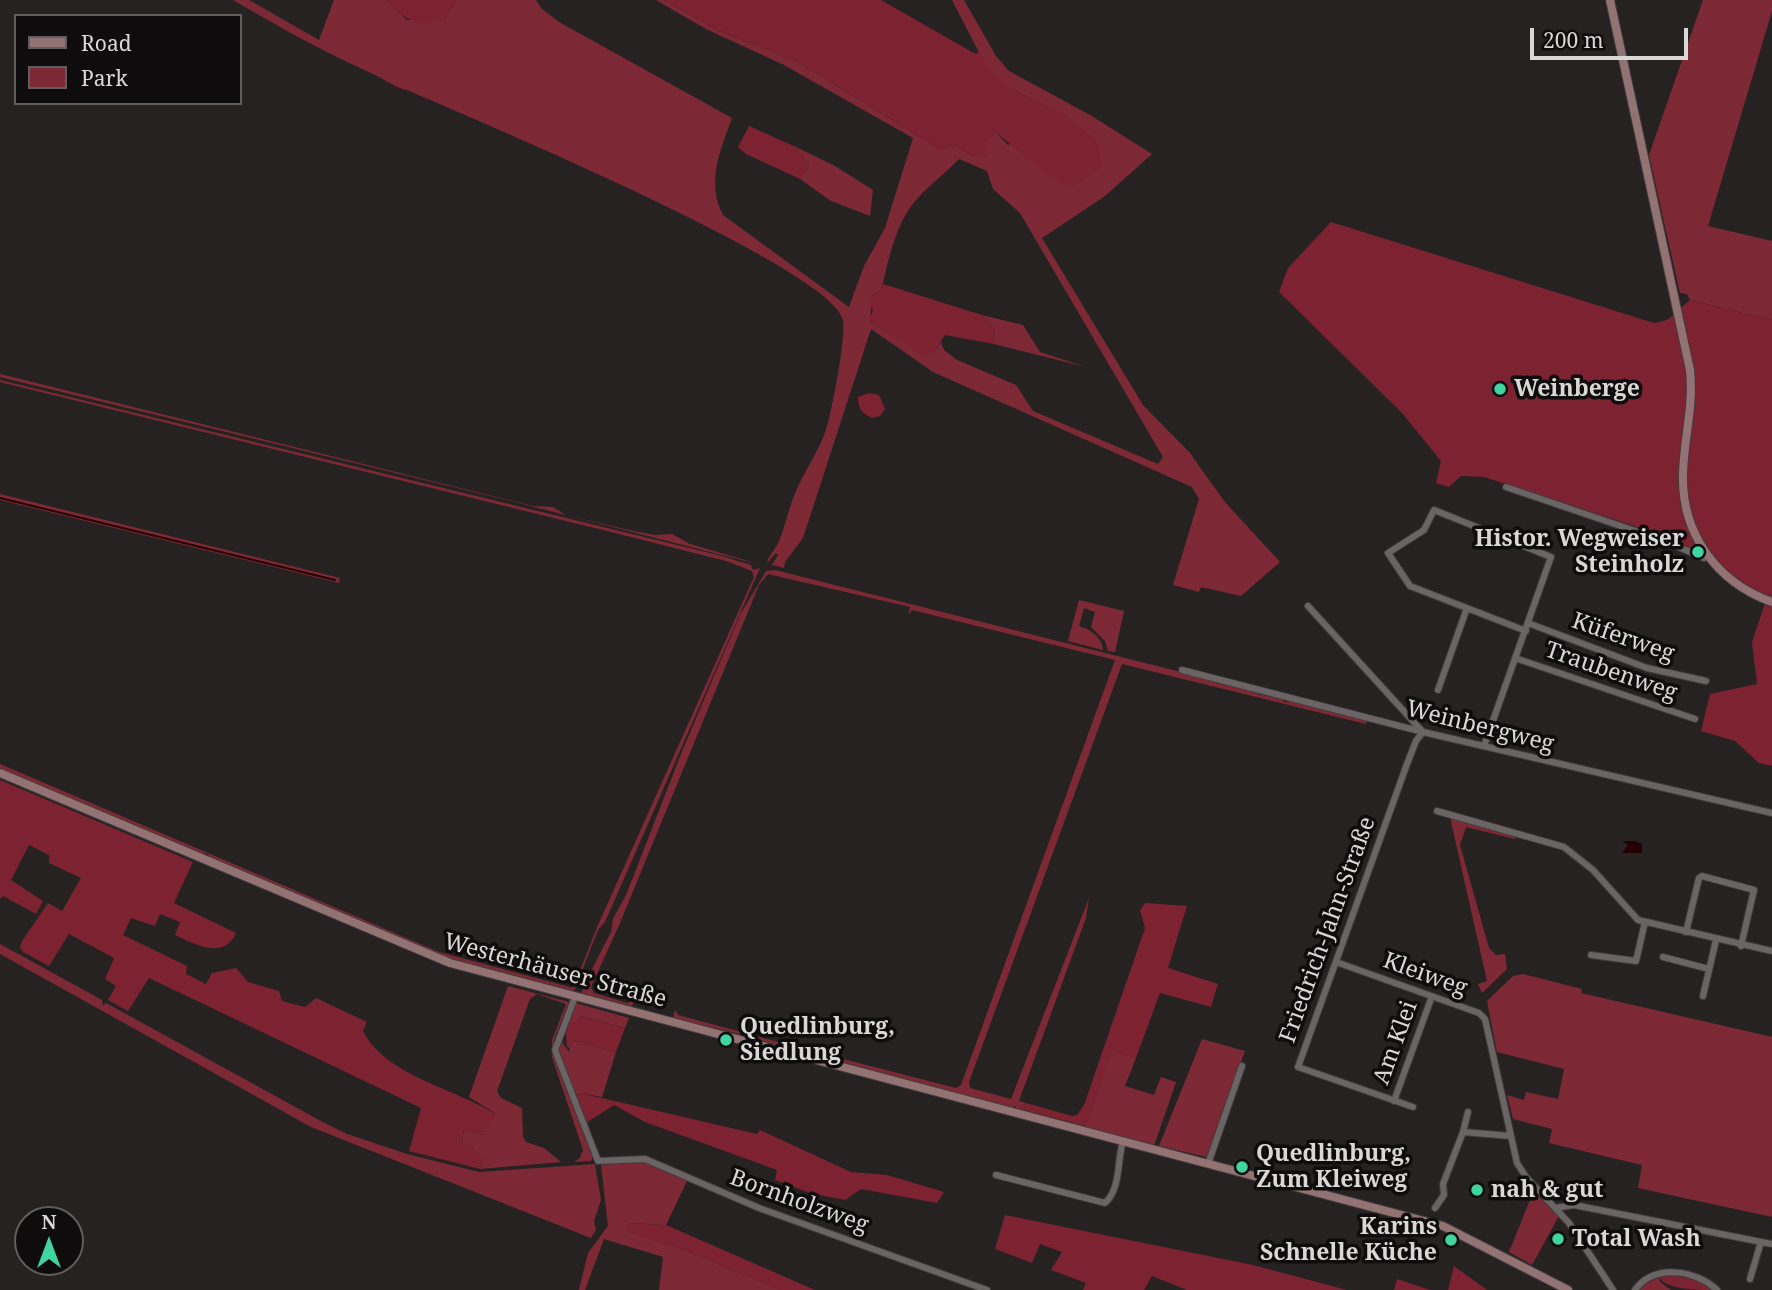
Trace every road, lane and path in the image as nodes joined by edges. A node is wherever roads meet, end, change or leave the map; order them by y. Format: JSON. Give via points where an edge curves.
{"nodes":[{"id":1,"x":1610,"y":0,"type":"edge"},
{"id":2,"x":1506,"y":487,"type":"dead end"},
{"id":3,"x":1703,"y":553,"type":"junction"},
{"id":4,"x":1772,"y":602,"type":"edge"},
{"id":5,"x":1308,"y":606,"type":"dead end"},
{"id":6,"x":1467,"y":608,"type":"junction"},
{"id":7,"x":1527,"y":627,"type":"junction"},
{"id":8,"x":1515,"y":658,"type":"junction"},
{"id":9,"x":1182,"y":670,"type":"dead end"},
{"id":10,"x":1706,"y":681,"type":"dead end"},
{"id":11,"x":1438,"y":690,"type":"dead end"},
{"id":12,"x":1695,"y":719,"type":"dead end"},
{"id":13,"x":1423,"y":732,"type":"junction"},
{"id":14,"x":1484,"y":746,"type":"junction"},
{"id":15,"x":0,"y":773,"type":"edge"},
{"id":16,"x":1437,"y":810,"type":"dead end"},
{"id":17,"x":1772,"y":813,"type":"edge"},
{"id":18,"x":1645,"y":922,"type":"junction"},
{"id":19,"x":1686,"y":932,"type":"junction"},
{"id":20,"x":1717,"y":940,"type":"junction"},
{"id":21,"x":1741,"y":946,"type":"junction"},
{"id":22,"x":1772,"y":951,"type":"edge"},
{"id":23,"x":1591,"y":955,"type":"dead end"},
{"id":24,"x":1663,"y":957,"type":"dead end"},
{"id":25,"x":1336,"y":962,"type":"junction"},
{"id":26,"x":1709,"y":969,"type":"junction"},
{"id":27,"x":1432,"y":996,"type":"junction"},
{"id":28,"x":1703,"y":996,"type":"dead end"},
{"id":29,"x":575,"y":997,"type":"junction"},
{"id":30,"x":1242,"y":1066,"type":"dead end"},
{"id":31,"x":1394,"y":1101,"type":"junction"},
{"id":32,"x":1413,"y":1107,"type":"dead end"},
{"id":33,"x":1468,"y":1112,"type":"dead end"},
{"id":34,"x":1463,"y":1132,"type":"junction"},
{"id":35,"x":1511,"y":1136,"type":"junction"},
{"id":36,"x":1123,"y":1141,"type":"junction"},
{"id":37,"x":1208,"y":1164,"type":"junction"},
{"id":38,"x":996,"y":1175,"type":"dead end"},
{"id":39,"x":1435,"y":1208,"type":"dead end"},
{"id":40,"x":1555,"y":1208,"type":"junction"},
{"id":41,"x":1761,"y":1242,"type":"junction"},
{"id":42,"x":1772,"y":1244,"type":"edge"},
{"id":43,"x":1750,"y":1279,"type":"dead end"},
{"id":44,"x":987,"y":1290,"type":"edge"},
{"id":45,"x":1568,"y":1290,"type":"edge"},
{"id":46,"x":1613,"y":1290,"type":"edge"},
{"id":47,"x":1635,"y":1290,"type":"edge"},
{"id":48,"x":1717,"y":1290,"type":"edge"}],
"edges":[{"from":1,"to":3,"type":"main road","via":[[1690,370],[1683,488],[1688,517]]},
{"from":2,"to":3,"type":"street"},
{"from":3,"to":4,"type":"main road","via":[[1729,580]]},
{"from":5,"to":13,"type":"street"},
{"from":6,"to":7,"type":"street","name":"Küferweg"},
{"from":6,"to":7,"type":"street","name":"Küferweg","via":[[1410,586],[1388,553],[1424,530],[1434,509],[1550,556]]},
{"from":6,"to":11,"type":"street"},
{"from":7,"to":8,"type":"street"},
{"from":7,"to":10,"type":"street","name":"Küferweg","via":[[1647,668]]},
{"from":8,"to":12,"type":"street","name":"Traubenweg"},
{"from":8,"to":14,"type":"street"},
{"from":9,"to":13,"type":"street","name":"Weinbergweg"},
{"from":13,"to":14,"type":"street","name":"Weinbergweg"},
{"from":13,"to":25,"type":"street","name":"Friedrich-Jahn-Straße","via":[[1406,764]]},
{"from":14,"to":17,"type":"street","name":"Weinbergweg"},
{"from":15,"to":29,"type":"main road","name":"Westerhäuser Straße","via":[[433,957]]},
{"from":16,"to":18,"type":"street","via":[[1564,848],[1593,870],[1631,914]]},
{"from":18,"to":19,"type":"street"},
{"from":18,"to":23,"type":"street","via":[[1635,962]]},
{"from":19,"to":20,"type":"street"},
{"from":19,"to":21,"type":"street","via":[[1702,876],[1754,890]]},
{"from":20,"to":21,"type":"street"},
{"from":20,"to":26,"type":"street"},
{"from":21,"to":22,"type":"street"},
{"from":24,"to":26,"type":"street"},
{"from":25,"to":27,"type":"street","name":"Kleiweg"},
{"from":25,"to":31,"type":"street","name":"Friedrich-Jahn-Straße","via":[[1298,1068]]},
{"from":26,"to":28,"type":"street"},
{"from":27,"to":31,"type":"street","name":"Am Klei"},
{"from":27,"to":35,"type":"street","name":"Kleiweg","via":[[1485,1019]]},
{"from":29,"to":36,"type":"main road","name":"Westerhäuser Straße"},
{"from":29,"to":44,"type":"street","name":"Bornholzweg","via":[[555,1049],[598,1161],[645,1159],[759,1208]]},
{"from":30,"to":37,"type":"street"},
{"from":31,"to":32,"type":"street","name":"Friedrich-Jahn-Straße"},
{"from":33,"to":34,"type":"street"},
{"from":34,"to":35,"type":"street"},
{"from":34,"to":39,"type":"street","via":[[1443,1184],[1444,1195]]},
{"from":35,"to":40,"type":"street","name":"Kleiweg","via":[[1526,1177]]},
{"from":36,"to":37,"type":"main road","name":"Westerhäuser Straße"},
{"from":36,"to":38,"type":"street","via":[[1110,1199],[1105,1203]]},
{"from":37,"to":45,"type":"main road","name":"Westerhäuser Straße","via":[[1443,1226]]},
{"from":40,"to":41,"type":"street","via":[[1574,1205]]},
{"from":40,"to":46,"type":"street"},
{"from":41,"to":42,"type":"street"},
{"from":41,"to":43,"type":"street"},
{"from":47,"to":48,"type":"street","via":[[1646,1278],[1668,1273],[1697,1277]]}]}
